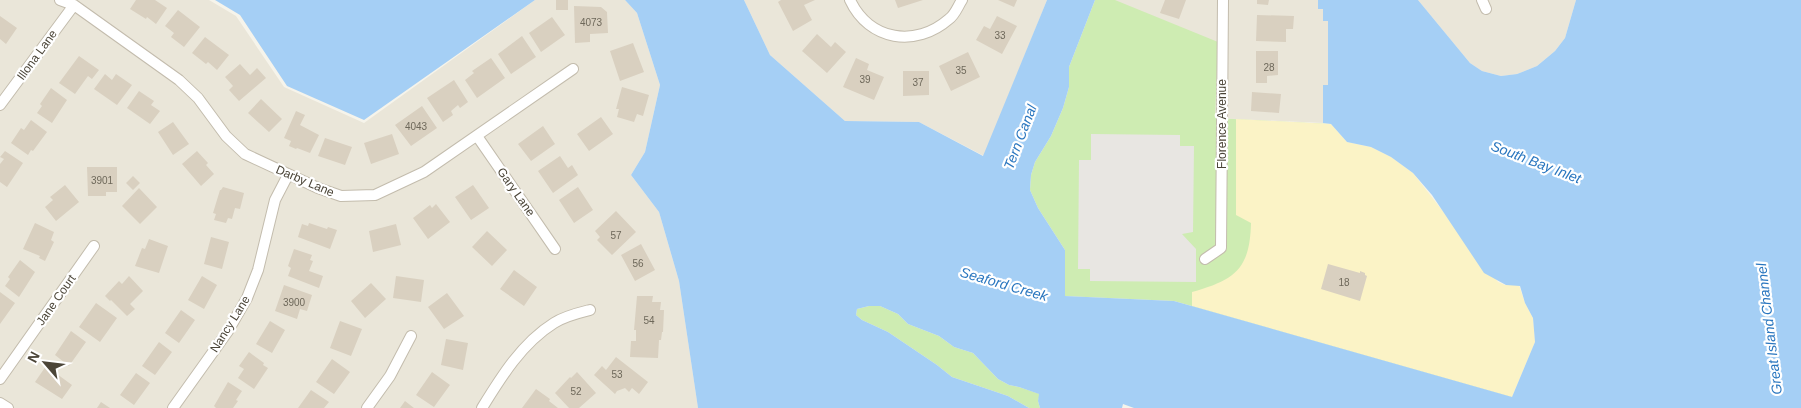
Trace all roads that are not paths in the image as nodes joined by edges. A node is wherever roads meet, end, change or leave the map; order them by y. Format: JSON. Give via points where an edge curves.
{"nodes":[{"id":1,"x":60,"y":0,"type":"edge"},
{"id":2,"x":850,"y":0,"type":"edge"},
{"id":3,"x":962,"y":0,"type":"edge"},
{"id":4,"x":1223,"y":0,"type":"edge"},
{"id":5,"x":74,"y":5,"type":"junction"},
{"id":6,"x":573,"y":69,"type":"dead end"},
{"id":7,"x":0,"y":105,"type":"edge"},
{"id":8,"x":477,"y":136,"type":"junction"},
{"id":9,"x":288,"y":174,"type":"junction"},
{"id":10,"x":94,"y":246,"type":"dead end"},
{"id":11,"x":555,"y":249,"type":"dead end"},
{"id":12,"x":1205,"y":259,"type":"dead end"},
{"id":13,"x":590,"y":310,"type":"dead end"},
{"id":14,"x":412,"y":336,"type":"dead end"},
{"id":15,"x":0,"y":379,"type":"edge"},
{"id":16,"x":0,"y":403,"type":"edge"},
{"id":17,"x":8,"y":408,"type":"edge"},
{"id":18,"x":173,"y":408,"type":"edge"},
{"id":19,"x":367,"y":408,"type":"edge"},
{"id":20,"x":482,"y":408,"type":"edge"}],
"edges":[{"from":1,"to":5,"type":"street","name":"Darby Lane"},
{"from":2,"to":3,"type":"street","via":[[855,11],[874,29],[912,37],[934,31],[951,18]]},
{"from":4,"to":12,"type":"street","name":"Florence Avenue","via":[[1221,248]]},
{"from":5,"to":7,"type":"street","name":"Illona Lane"},
{"from":5,"to":9,"type":"street","name":"Darby Lane","via":[[179,80],[245,154]]},
{"from":6,"to":8,"type":"street","name":"Darby Lane"},
{"from":8,"to":9,"type":"street","name":"Darby Lane","via":[[424,172],[375,195],[341,196]]},
{"from":8,"to":11,"type":"street","name":"Gary Lane"},
{"from":9,"to":18,"type":"street","name":"Nancy Lane","via":[[276,200],[258,270],[247,298],[228,331]]},
{"from":10,"to":15,"type":"street","name":"Jane Court"},
{"from":13,"to":20,"type":"street","via":[[554,323],[536,337],[514,360]]},
{"from":14,"to":19,"type":"street","via":[[390,376]]},
{"from":16,"to":17,"type":"street"}]}
